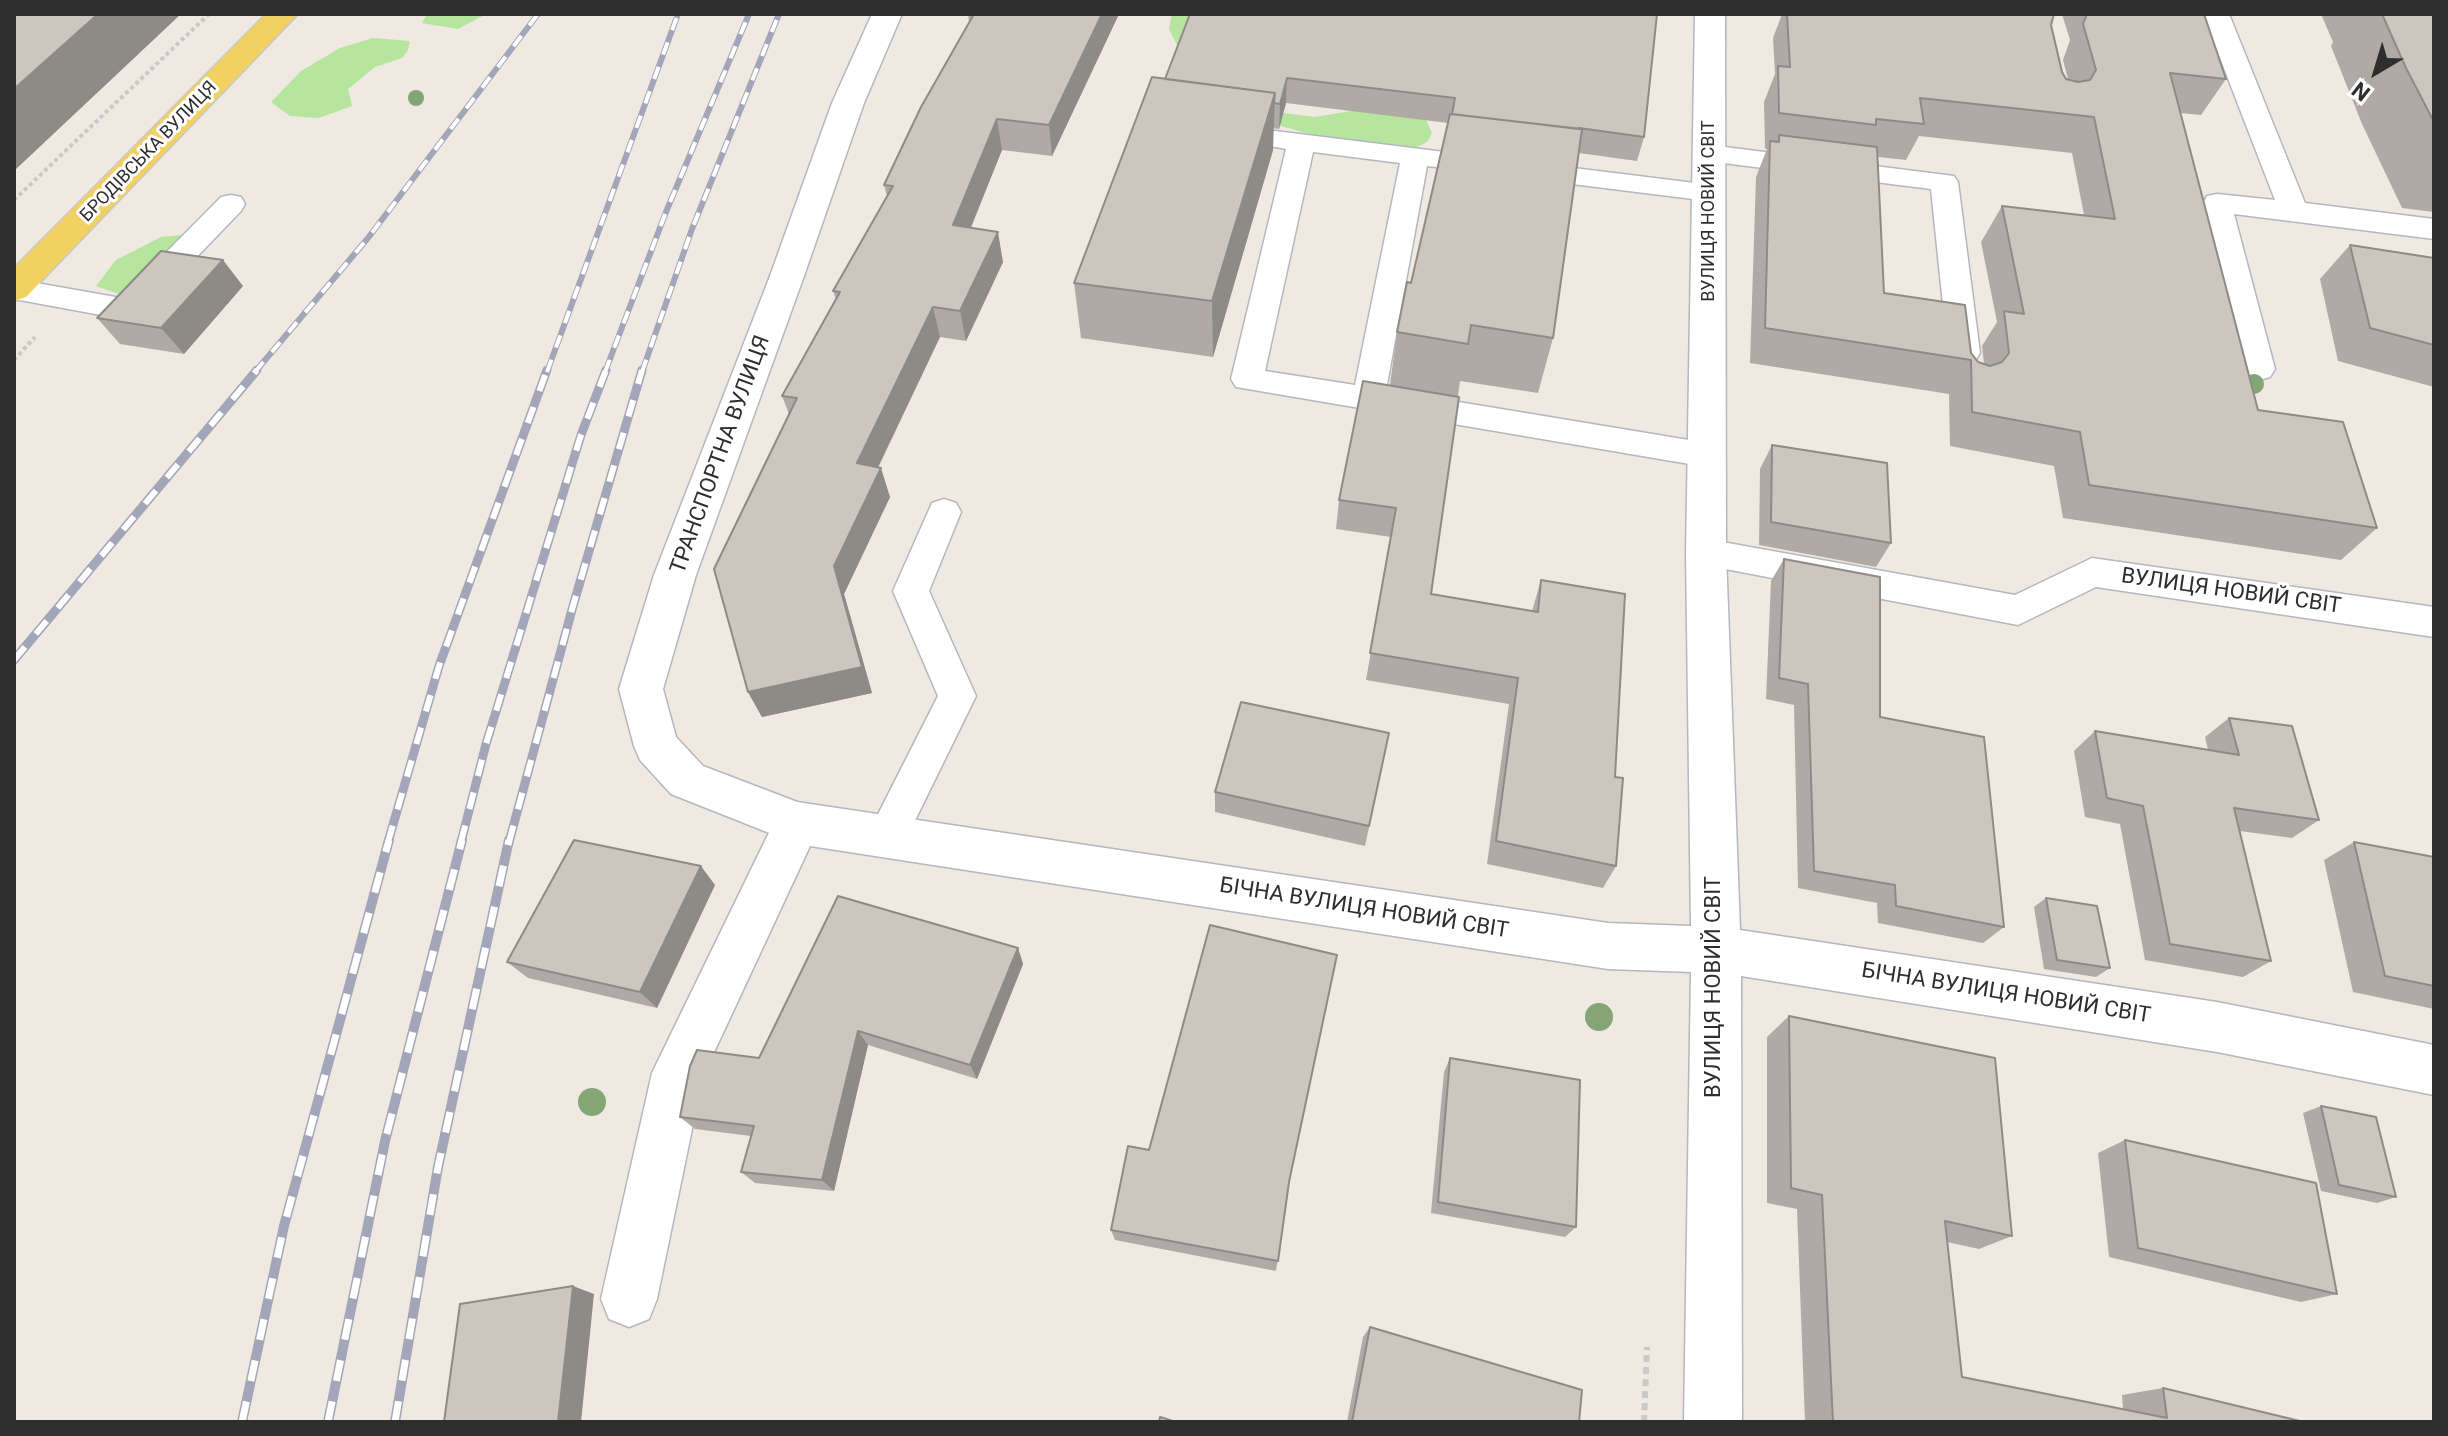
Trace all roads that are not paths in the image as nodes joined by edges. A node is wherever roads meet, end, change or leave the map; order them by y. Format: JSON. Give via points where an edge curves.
{"nodes":[{"id":1,"x":283,"y":14,"type":"edge"},
{"id":2,"x":887,"y":14,"type":"edge"},
{"id":3,"x":1710,"y":14,"type":"edge"},
{"id":4,"x":2216,"y":14,"type":"edge"},
{"id":5,"x":1241,"y":135,"type":"edge"},
{"id":6,"x":1301,"y":142,"type":"junction"},
{"id":7,"x":1415,"y":156,"type":"junction"},
{"id":8,"x":1709,"y":173,"type":"junction"},
{"id":9,"x":231,"y":204,"type":"dead end"},
{"id":10,"x":2294,"y":211,"type":"junction"},
{"id":11,"x":2434,"y":229,"type":"edge"},
{"id":12,"x":14,"y":289,"type":"edge"},
{"id":13,"x":2259,"y":369,"type":"dead end"},
{"id":14,"x":1968,"y":386,"type":"edge"},
{"id":15,"x":1368,"y":399,"type":"junction"},
{"id":16,"x":1707,"y":455,"type":"junction"},
{"id":17,"x":944,"y":512,"type":"dead end"},
{"id":18,"x":1706,"y":553,"type":"junction"},
{"id":19,"x":2434,"y":622,"type":"edge"},
{"id":20,"x":797,"y":823,"type":"junction"},
{"id":21,"x":887,"y":836,"type":"junction"},
{"id":22,"x":1716,"y":950,"type":"junction"},
{"id":23,"x":2434,"y":1070,"type":"edge"},
{"id":24,"x":629,"y":1299,"type":"dead end"},
{"id":25,"x":1713,"y":1422,"type":"edge"}],
"edges":[{"from":1,"to":12,"type":"main road","name":"БРОДІВСЬКА ВУЛИЦЯ"},
{"from":2,"to":20,"type":"street","name":"ТРАНСПОРТНА ВУЛИЦЯ","via":[[848,103],[675,575],[641,689],[656,746],[687,780]]},
{"from":3,"to":8,"type":"street","name":"ВУЛИЦЯ НОВИЙ СВІТ"},
{"from":4,"to":10,"type":"lane"},
{"from":5,"to":6,"type":"lane"},
{"from":6,"to":7,"type":"lane"},
{"from":6,"to":15,"type":"lane","via":[[1247,379]]},
{"from":7,"to":8,"type":"lane"},
{"from":7,"to":15,"type":"lane"},
{"from":8,"to":14,"type":"lane","via":[[1944,182]]},
{"from":8,"to":16,"type":"street","name":"ВУЛИЦЯ НОВИЙ СВІТ"},
{"from":9,"to":12,"type":"lane","via":[[128,310]]},
{"from":10,"to":11,"type":"lane"},
{"from":10,"to":13,"type":"lane","via":[[2217,203]]},
{"from":15,"to":16,"type":"lane"},
{"from":16,"to":18,"type":"street","name":"ВУЛИЦЯ НОВИЙ СВІТ"},
{"from":17,"to":21,"type":"lane","via":[[911,591],[957,696]]},
{"from":18,"to":19,"type":"lane","name":"ВУЛИЦЯ НОВИЙ СВІТ","via":[[2018,610],[2092,572]]},
{"from":18,"to":22,"type":"street","name":"ВУЛИЦЯ НОВИЙ СВІТ"},
{"from":20,"to":21,"type":"street","name":"БІЧНА ВУЛИЦЯ НОВИЙ СВІТ"},
{"from":20,"to":24,"type":"street","via":[[678,1073]]},
{"from":21,"to":22,"type":"street","name":"БІЧНА ВУЛИЦЯ НОВИЙ СВІТ","via":[[1608,946]]},
{"from":22,"to":23,"type":"street","name":"БІЧНА ВУЛИЦЯ НОВИЙ СВІТ","via":[[2217,1027]]},
{"from":22,"to":25,"type":"street","name":"ВУЛИЦЯ НОВИЙ СВІТ"}]}
